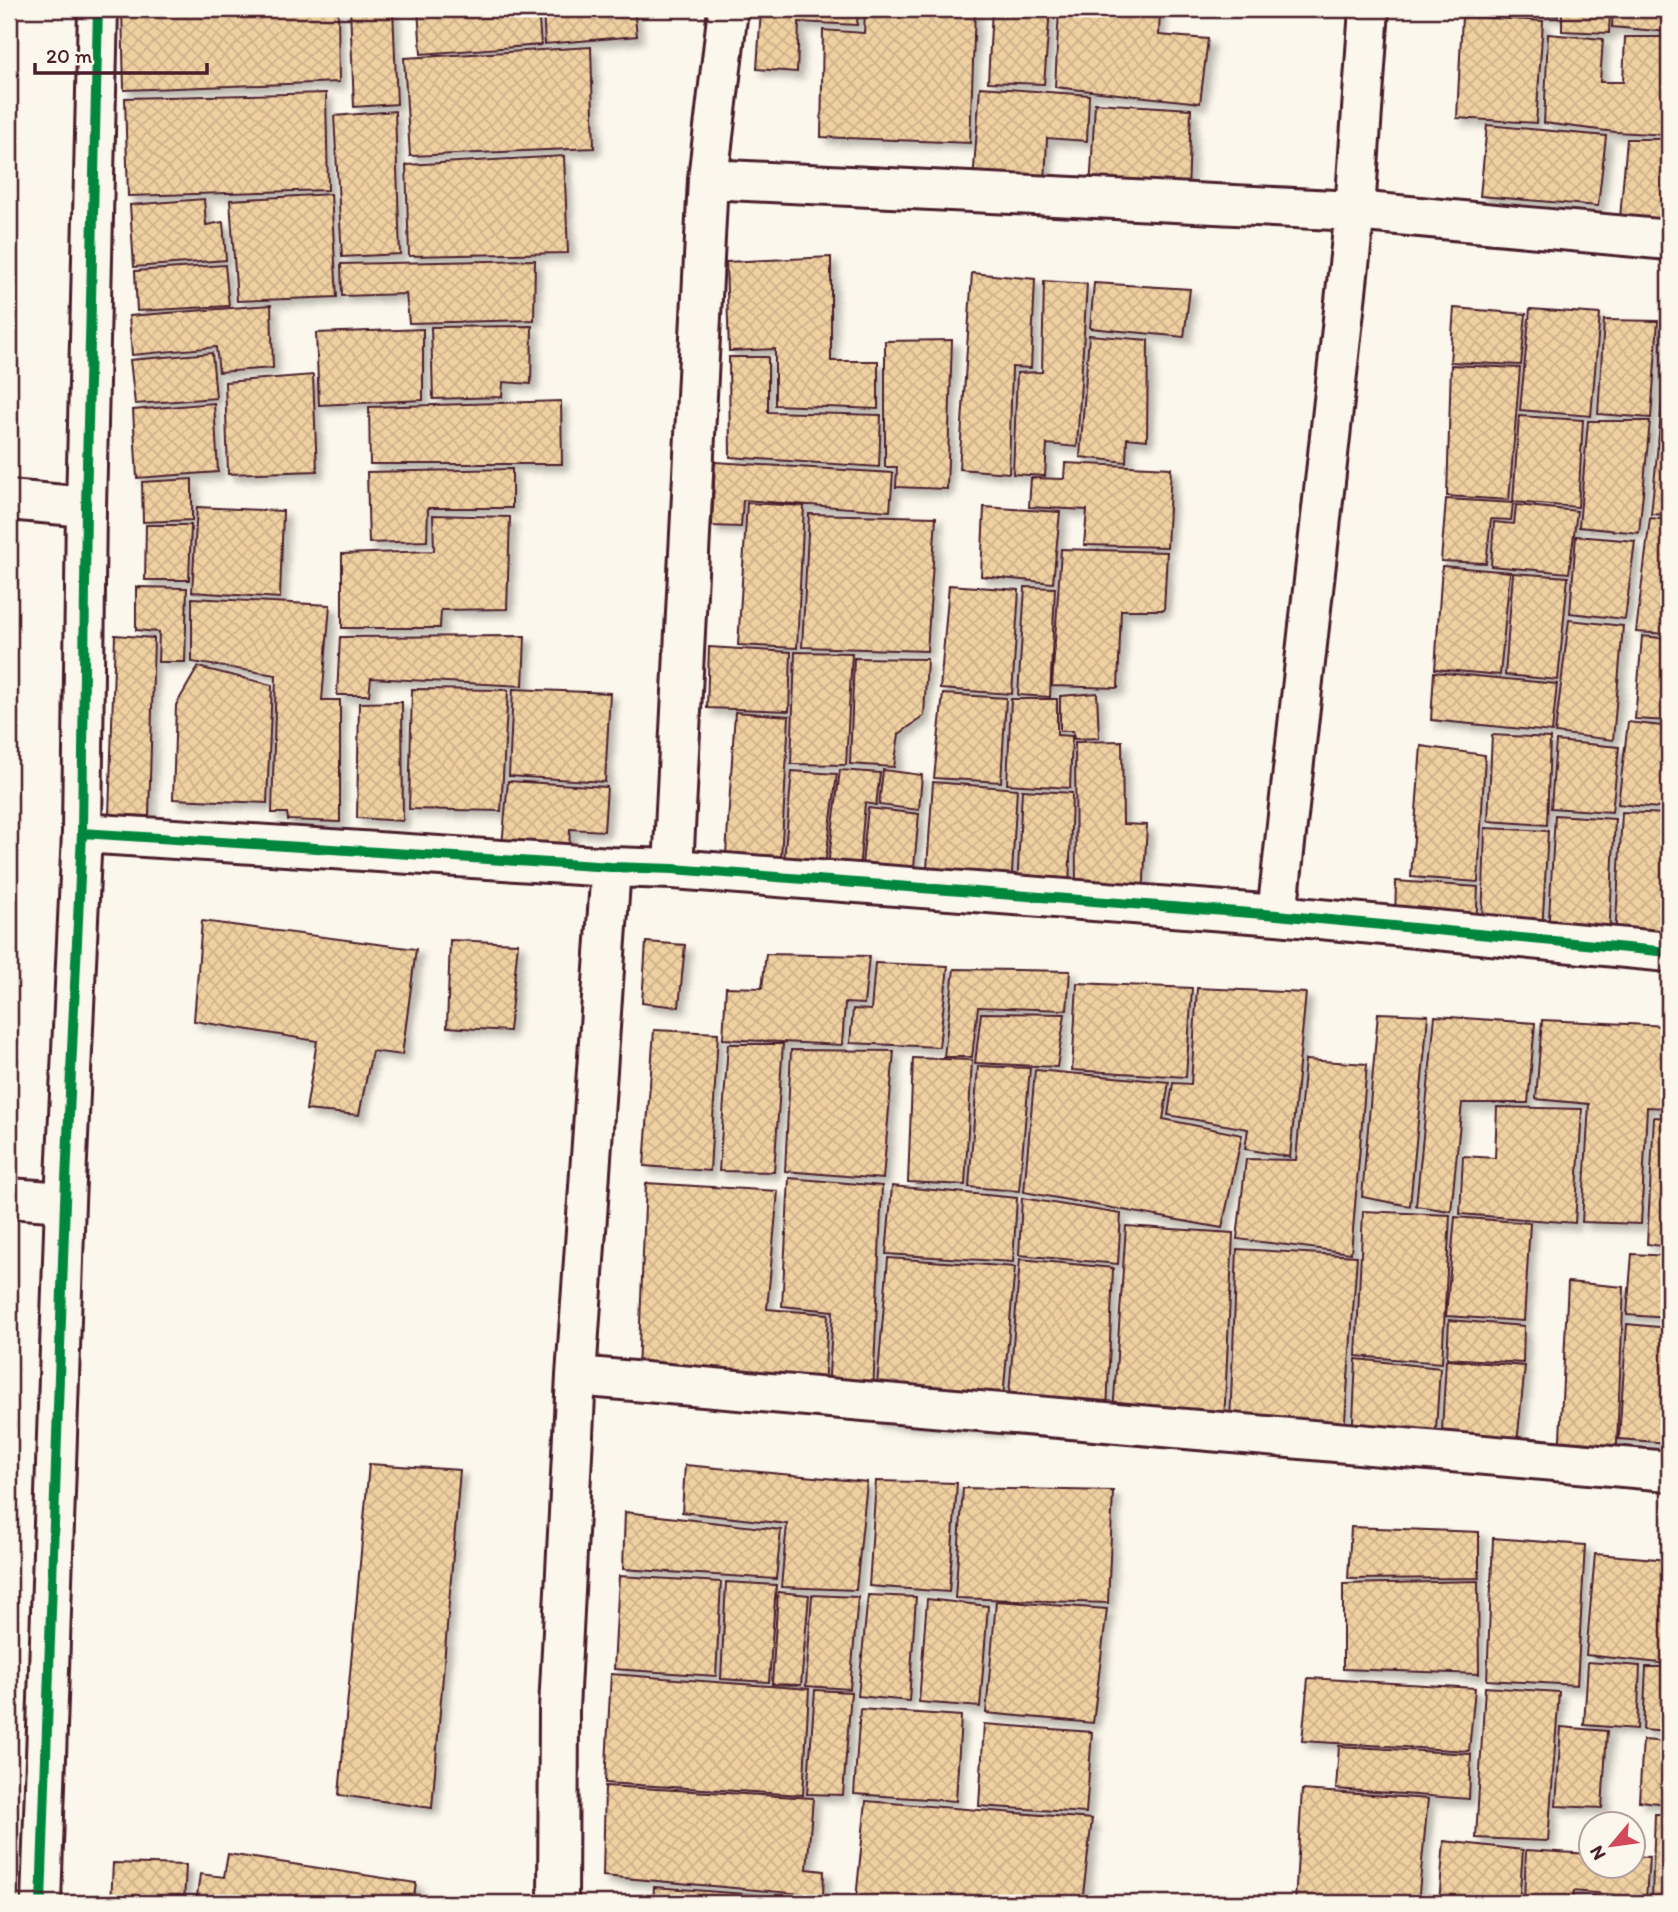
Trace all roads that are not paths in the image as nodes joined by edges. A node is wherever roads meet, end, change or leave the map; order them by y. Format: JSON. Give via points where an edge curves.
{"nodes":[{"id":1,"x":97,"y":9,"type":"edge"},
{"id":2,"x":728,"y":9,"type":"edge"},
{"id":3,"x":1369,"y":9,"type":"edge"},
{"id":4,"x":708,"y":178,"type":"junction"},
{"id":5,"x":1355,"y":211,"type":"junction"},
{"id":6,"x":1669,"y":240,"type":"edge"},
{"id":7,"x":9,"y":500,"type":"edge"},
{"id":8,"x":86,"y":507,"type":"junction"},
{"id":9,"x":82,"y":833,"type":"junction"},
{"id":10,"x":611,"y":867,"type":"junction"},
{"id":11,"x":673,"y":869,"type":"junction"},
{"id":12,"x":1278,"y":915,"type":"junction"},
{"id":13,"x":1669,"y":952,"type":"edge"},
{"id":14,"x":9,"y":1198,"type":"edge"},
{"id":15,"x":65,"y":1202,"type":"junction"},
{"id":16,"x":576,"y":1376,"type":"junction"},
{"id":17,"x":1669,"y":1471,"type":"edge"},
{"id":18,"x":41,"y":1903,"type":"edge"},
{"id":19,"x":558,"y":1903,"type":"edge"}],
"edges":[{"from":1,"to":8,"type":"street"},
{"from":2,"to":4,"type":"street"},
{"from":3,"to":5,"type":"street"},
{"from":4,"to":5,"type":"street"},
{"from":4,"to":11,"type":"street"},
{"from":5,"to":6,"type":"street"},
{"from":5,"to":12,"type":"street"},
{"from":7,"to":8,"type":"street"},
{"from":8,"to":9,"type":"street"},
{"from":9,"to":10,"type":"street"},
{"from":9,"to":15,"type":"street"},
{"from":10,"to":11,"type":"street"},
{"from":10,"to":16,"type":"street"},
{"from":11,"to":12,"type":"street"},
{"from":12,"to":13,"type":"street"},
{"from":14,"to":15,"type":"street"},
{"from":15,"to":18,"type":"street"},
{"from":16,"to":17,"type":"street"},
{"from":16,"to":19,"type":"street","via":[[559,1709]]}]}
